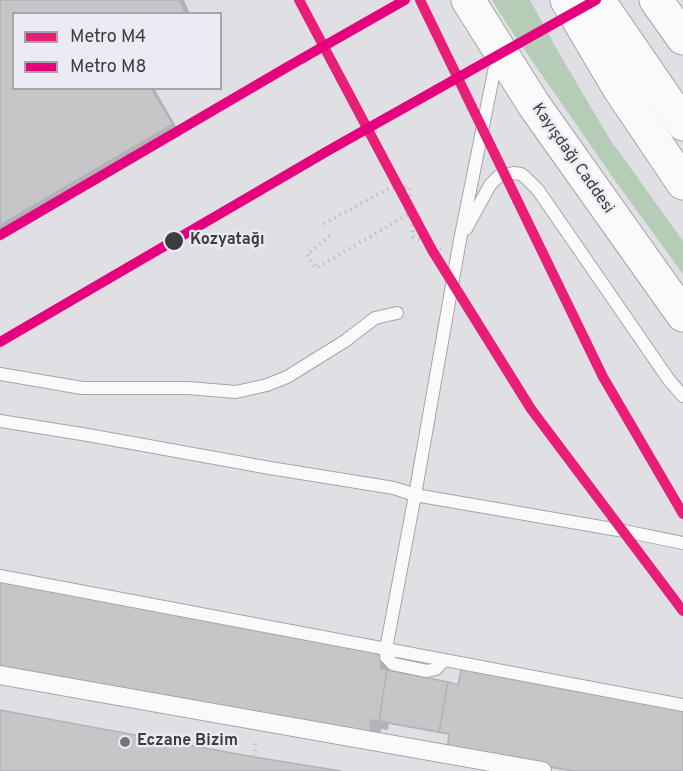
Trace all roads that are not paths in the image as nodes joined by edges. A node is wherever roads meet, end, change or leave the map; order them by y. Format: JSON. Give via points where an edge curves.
{"nodes":[{"id":1,"x":468,"y":0,"type":"edge"},
{"id":2,"x":567,"y":0,"type":"edge"},
{"id":3,"x":598,"y":0,"type":"edge"},
{"id":4,"x":656,"y":0,"type":"edge"},
{"id":5,"x":683,"y":38,"type":"edge"},
{"id":6,"x":499,"y":50,"type":"junction"},
{"id":7,"x":683,"y":124,"type":"edge"},
{"id":8,"x":683,"y":183,"type":"edge"},
{"id":9,"x":460,"y":240,"type":"junction"},
{"id":10,"x":397,"y":313,"type":"dead end"},
{"id":11,"x":683,"y":315,"type":"edge"},
{"id":12,"x":0,"y":374,"type":"edge"},
{"id":13,"x":683,"y":396,"type":"edge"},
{"id":14,"x":0,"y":421,"type":"edge"},
{"id":15,"x":415,"y":495,"type":"junction"},
{"id":16,"x":683,"y":543,"type":"edge"},
{"id":17,"x":0,"y":576,"type":"edge"},
{"id":18,"x":386,"y":649,"type":"junction"},
{"id":19,"x":444,"y":660,"type":"junction"},
{"id":20,"x":0,"y":675,"type":"edge"},
{"id":21,"x":683,"y":705,"type":"edge"},
{"id":22,"x":542,"y":771,"type":"edge"}],
"edges":[{"from":1,"to":6,"type":"main road","name":"Kayışdağı Caddesi"},
{"from":2,"to":8,"type":"main road","via":[[619,88]]},
{"from":3,"to":7,"type":"main road"},
{"from":4,"to":5,"type":"main road"},
{"from":6,"to":9,"type":"lane"},
{"from":6,"to":11,"type":"main road","name":"Kayışdağı Caddesi"},
{"from":9,"to":13,"type":"lane","via":[[490,185],[499,176],[521,174],[538,190]]},
{"from":9,"to":15,"type":"lane"},
{"from":10,"to":12,"type":"lane","via":[[375,318],[287,377],[236,392],[82,388]]},
{"from":14,"to":15,"type":"lane","via":[[394,488]]},
{"from":15,"to":16,"type":"lane"},
{"from":15,"to":18,"type":"lane"},
{"from":17,"to":18,"type":"lane"},
{"from":18,"to":19,"type":"lane"},
{"from":18,"to":19,"type":"lane","via":[[386,657],[393,664],[427,671],[436,669]]},
{"from":19,"to":21,"type":"lane"},
{"from":20,"to":22,"type":"street"}]}
